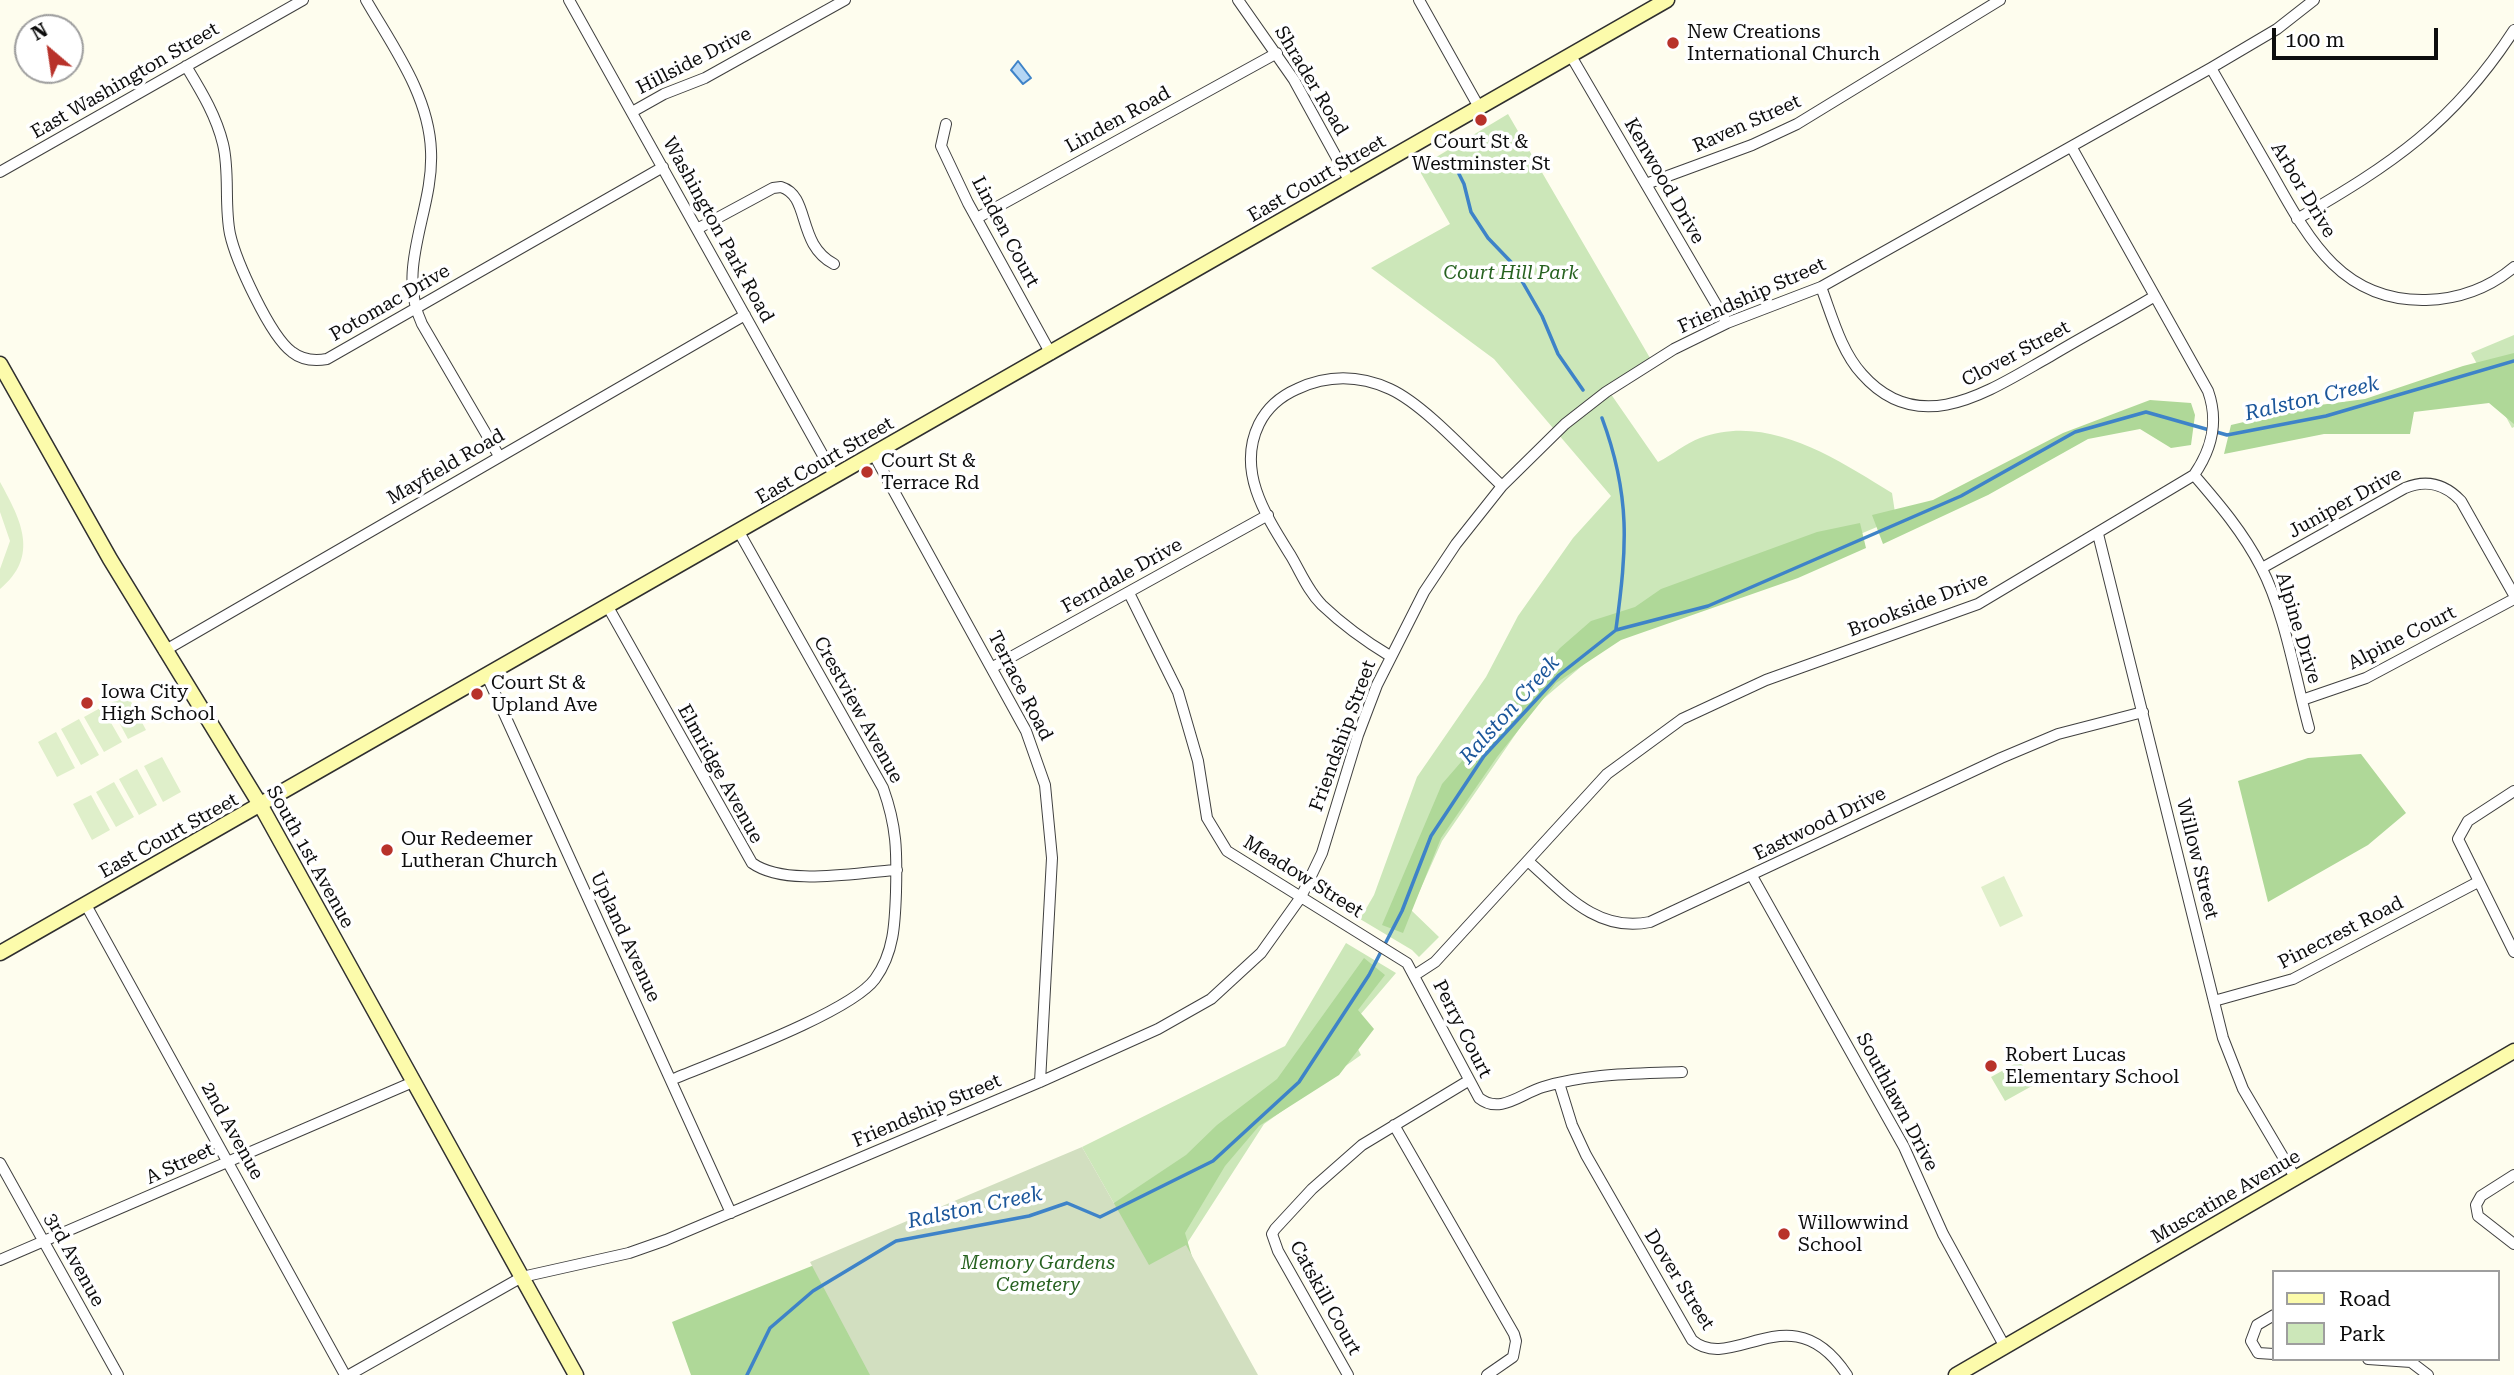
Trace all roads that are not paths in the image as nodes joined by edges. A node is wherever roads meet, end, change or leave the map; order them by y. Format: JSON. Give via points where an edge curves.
{"nodes":[{"id":1,"x":303,"y":0,"type":"edge"},
{"id":2,"x":366,"y":0,"type":"edge"},
{"id":3,"x":569,"y":0,"type":"edge"},
{"id":4,"x":845,"y":0,"type":"edge"},
{"id":5,"x":1238,"y":0,"type":"edge"},
{"id":6,"x":1419,"y":0,"type":"edge"},
{"id":7,"x":1667,"y":0,"type":"edge"},
{"id":8,"x":2000,"y":0,"type":"edge"},
{"id":9,"x":2314,"y":0,"type":"edge"},
{"id":10,"x":2514,"y":30,"type":"edge"},
{"id":11,"x":1277,"y":53,"type":"junction"},
{"id":12,"x":1572,"y":56,"type":"junction"},
{"id":13,"x":186,"y":66,"type":"junction"},
{"id":14,"x":2211,"y":68,"type":"junction"},
{"id":15,"x":1480,"y":109,"type":"junction"},
{"id":16,"x":632,"y":112,"type":"junction"},
{"id":17,"x":946,"y":124,"type":"dead end"},
{"id":18,"x":2072,"y":148,"type":"junction"},
{"id":19,"x":663,"y":167,"type":"junction"},
{"id":20,"x":0,"y":172,"type":"edge"},
{"id":21,"x":1350,"y":182,"type":"junction"},
{"id":22,"x":1646,"y":184,"type":"junction"},
{"id":23,"x":977,"y":218,"type":"junction"},
{"id":24,"x":2297,"y":219,"type":"junction"},
{"id":25,"x":697,"y":229,"type":"junction"},
{"id":26,"x":834,"y":264,"type":"dead end"},
{"id":27,"x":2514,"y":267,"type":"edge"},
{"id":28,"x":1821,"y":288,"type":"junction"},
{"id":29,"x":2155,"y":296,"type":"junction"},
{"id":30,"x":415,"y":309,"type":"junction"},
{"id":31,"x":745,"y":315,"type":"junction"},
{"id":32,"x":1727,"y":323,"type":"junction"},
{"id":33,"x":1051,"y":354,"type":"junction"},
{"id":34,"x":0,"y":364,"type":"edge"},
{"id":35,"x":874,"y":455,"type":"junction"},
{"id":36,"x":499,"y":456,"type":"junction"},
{"id":37,"x":2194,"y":475,"type":"junction"},
{"id":38,"x":835,"y":477,"type":"junction"},
{"id":39,"x":1502,"y":486,"type":"junction"},
{"id":40,"x":1268,"y":515,"type":"junction"},
{"id":41,"x":740,"y":532,"type":"junction"},
{"id":42,"x":2098,"y":534,"type":"junction"},
{"id":43,"x":2262,"y":568,"type":"junction"},
{"id":44,"x":1129,"y":593,"type":"junction"},
{"id":45,"x":2514,"y":597,"type":"edge"},
{"id":46,"x":608,"y":607,"type":"junction"},
{"id":47,"x":164,"y":650,"type":"junction"},
{"id":48,"x":1390,"y":656,"type":"junction"},
{"id":49,"x":993,"y":667,"type":"junction"},
{"id":50,"x":487,"y":676,"type":"junction"},
{"id":51,"x":2302,"y":700,"type":"junction"},
{"id":52,"x":2143,"y":712,"type":"junction"},
{"id":53,"x":2309,"y":728,"type":"dead end"},
{"id":54,"x":2514,"y":791,"type":"edge"},
{"id":55,"x":261,"y":806,"type":"junction"},
{"id":56,"x":1528,"y":860,"type":"junction"},
{"id":57,"x":897,"y":870,"type":"junction"},
{"id":58,"x":1752,"y":876,"type":"junction"},
{"id":59,"x":2477,"y":882,"type":"junction"},
{"id":60,"x":1301,"y":897,"type":"junction"},
{"id":61,"x":86,"y":905,"type":"junction"},
{"id":62,"x":2514,"y":952,"type":"edge"},
{"id":63,"x":0,"y":953,"type":"edge"},
{"id":64,"x":1415,"y":975,"type":"junction"},
{"id":65,"x":2214,"y":1001,"type":"junction"},
{"id":66,"x":2514,"y":1051,"type":"edge"},
{"id":67,"x":1682,"y":1072,"type":"dead end"},
{"id":68,"x":671,"y":1080,"type":"junction"},
{"id":69,"x":1468,"y":1081,"type":"junction"},
{"id":70,"x":413,"y":1082,"type":"junction"},
{"id":71,"x":1040,"y":1082,"type":"junction"},
{"id":72,"x":1559,"y":1083,"type":"junction"},
{"id":73,"x":1394,"y":1125,"type":"junction"},
{"id":74,"x":229,"y":1161,"type":"junction"},
{"id":75,"x":0,"y":1163,"type":"edge"},
{"id":76,"x":2514,"y":1175,"type":"edge"},
{"id":77,"x":2296,"y":1179,"type":"junction"},
{"id":78,"x":731,"y":1213,"type":"junction"},
{"id":79,"x":45,"y":1242,"type":"junction"},
{"id":80,"x":2514,"y":1244,"type":"edge"},
{"id":81,"x":0,"y":1260,"type":"edge"},
{"id":82,"x":522,"y":1277,"type":"junction"},
{"id":83,"x":2272,"y":1316,"type":"edge"},
{"id":84,"x":2005,"y":1347,"type":"junction"},
{"id":85,"x":2272,"y":1354,"type":"edge"},
{"id":86,"x":2411,"y":1361,"type":"edge"},
{"id":87,"x":118,"y":1375,"type":"edge"},
{"id":88,"x":347,"y":1375,"type":"edge"},
{"id":89,"x":576,"y":1375,"type":"edge"},
{"id":90,"x":1348,"y":1375,"type":"edge"},
{"id":91,"x":1487,"y":1375,"type":"edge"},
{"id":92,"x":1847,"y":1375,"type":"edge"},
{"id":93,"x":1956,"y":1375,"type":"edge"},
{"id":94,"x":2428,"y":1375,"type":"edge"}],
"edges":[{"from":1,"to":13,"type":"street","name":"East Washington Street"},
{"from":2,"to":30,"type":"street","via":[[414,83],[429,128],[431,175],[411,271]]},
{"from":3,"to":16,"type":"street","name":"Washington Park Road"},
{"from":4,"to":16,"type":"street","name":"Hillside Drive","via":[[705,78]]},
{"from":5,"to":11,"type":"street","name":"Shrader Road"},
{"from":6,"to":15,"type":"street"},
{"from":7,"to":12,"type":"street","name":"East Court Street"},
{"from":8,"to":22,"type":"street","name":"Raven Street","via":[[1797,124]]},
{"from":9,"to":14,"type":"street","name":"Friendship Street","via":[[2277,29]]},
{"from":10,"to":24,"type":"street","via":[[2461,101],[2417,142],[2369,177]]},
{"from":11,"to":21,"type":"street","name":"Shrader Road"},
{"from":11,"to":23,"type":"street","name":"Linden Road"},
{"from":12,"to":15,"type":"street","name":"East Court Street"},
{"from":12,"to":22,"type":"street","name":"Kenwood Drive"},
{"from":13,"to":20,"type":"street","name":"East Washington Street"},
{"from":13,"to":30,"type":"street","name":"Potomac Drive","via":[[222,143],[236,255],[289,350],[309,360],[327,359]]},
{"from":14,"to":18,"type":"street","name":"Friendship Street"},
{"from":14,"to":24,"type":"street","name":"Arbor Drive"},
{"from":15,"to":21,"type":"street","name":"East Court Street"},
{"from":16,"to":19,"type":"street","name":"Washington Park Road"},
{"from":17,"to":23,"type":"street","name":"Linden Court","via":[[941,146]]},
{"from":18,"to":28,"type":"street","name":"Friendship Street"},
{"from":18,"to":29,"type":"street","name":"Brookside Drive"},
{"from":19,"to":25,"type":"street","name":"Washington Park Road"},
{"from":19,"to":30,"type":"street","name":"Potomac Drive"},
{"from":21,"to":33,"type":"street","name":"East Court Street"},
{"from":22,"to":32,"type":"street","name":"Kenwood Drive"},
{"from":23,"to":33,"type":"street","name":"Linden Court"},
{"from":24,"to":27,"type":"street","name":"Arbor Drive","via":[[2331,265],[2364,286],[2400,298],[2458,296]]},
{"from":25,"to":26,"type":"street","via":[[781,187],[797,198],[815,250]]},
{"from":25,"to":31,"type":"street","name":"Washington Park Road"},
{"from":28,"to":29,"type":"street","name":"Clover Street","via":[[1847,353],[1863,375],[1891,396],[1923,406],[1973,398]]},
{"from":28,"to":32,"type":"street","name":"Friendship Street"},
{"from":29,"to":37,"type":"street","name":"Brookside Drive","via":[[2208,391],[2214,416],[2211,445]]},
{"from":30,"to":36,"type":"street"},
{"from":31,"to":36,"type":"street","name":"Mayfield Road"},
{"from":31,"to":38,"type":"street","name":"Washington Park Road"},
{"from":32,"to":39,"type":"street","name":"Friendship Street","via":[[1674,349],[1606,392],[1565,424]]},
{"from":33,"to":35,"type":"street","name":"East Court Street"},
{"from":34,"to":47,"type":"street","name":"South 1st Avenue"},
{"from":35,"to":38,"type":"street","name":"East Court Street"},
{"from":35,"to":49,"type":"street","name":"Terrace Road"},
{"from":36,"to":47,"type":"street","name":"Mayfield Road"},
{"from":37,"to":42,"type":"street","name":"Brookside Drive"},
{"from":37,"to":43,"type":"street","name":"Alpine Drive","via":[[2234,523]]},
{"from":38,"to":41,"type":"street","name":"East Court Street"},
{"from":39,"to":40,"type":"street","via":[[1400,395],[1370,382],[1321,379],[1274,403],[1252,438],[1251,478]]},
{"from":39,"to":48,"type":"street","name":"Friendship Street","via":[[1430,583]]},
{"from":40,"to":44,"type":"street","name":"Ferndale Drive"},
{"from":40,"to":48,"type":"street","via":[[1321,604],[1358,637]]},
{"from":41,"to":46,"type":"street","name":"East Court Street"},
{"from":41,"to":57,"type":"street","name":"Crestview Avenue","via":[[883,788],[897,832]]},
{"from":42,"to":52,"type":"street","name":"Willow Street"},
{"from":42,"to":56,"type":"street","name":"Brookside Drive","via":[[1978,604],[1766,680],[1682,719],[1607,774]]},
{"from":43,"to":45,"type":"street","name":"Juniper Drive","via":[[2421,482],[2449,490],[2461,501]]},
{"from":43,"to":51,"type":"street","name":"Alpine Drive"},
{"from":44,"to":49,"type":"street","name":"Ferndale Drive"},
{"from":44,"to":60,"type":"street","name":"Meadow Street","via":[[1178,692],[1210,826],[1236,858]]},
{"from":45,"to":51,"type":"street","name":"Alpine Court","via":[[2366,678]]},
{"from":46,"to":50,"type":"street","name":"East Court Street"},
{"from":46,"to":57,"type":"street","name":"Elmridge Avenue","via":[[752,863],[772,874],[798,876]]},
{"from":47,"to":55,"type":"street","name":"South 1st Avenue"},
{"from":48,"to":60,"type":"street","name":"Friendship Street","via":[[1357,735],[1322,853]]},
{"from":49,"to":71,"type":"street","name":"Terrace Road","via":[[1037,758],[1051,819]]},
{"from":50,"to":55,"type":"street","name":"East Court Street"},
{"from":50,"to":68,"type":"street","name":"Upland Avenue"},
{"from":51,"to":53,"type":"street","name":"Alpine Drive"},
{"from":52,"to":58,"type":"street","name":"Eastwood Drive","via":[[2058,734]]},
{"from":52,"to":65,"type":"street","name":"Willow Street"},
{"from":54,"to":59,"type":"street","via":[[2459,832],[2459,845]]},
{"from":55,"to":61,"type":"street","name":"East Court Street"},
{"from":55,"to":70,"type":"street","name":"South 1st Avenue"},
{"from":56,"to":58,"type":"street","name":"Eastwood Drive","via":[[1583,909],[1607,922],[1625,925],[1650,922]]},
{"from":56,"to":64,"type":"street","name":"Brookside Drive","via":[[1435,962]]},
{"from":57,"to":68,"type":"street","name":"Crestview Avenue","via":[[894,936],[880,971],[859,996]]},
{"from":58,"to":84,"type":"street","name":"Southlawn Drive","via":[[1904,1147],[1943,1234]]},
{"from":59,"to":62,"type":"street"},
{"from":59,"to":65,"type":"street","name":"Pinecrest Road","via":[[2293,979]]},
{"from":60,"to":64,"type":"street","name":"Meadow Street","via":[[1407,963]]},
{"from":60,"to":71,"type":"street","name":"Friendship Street","via":[[1261,953],[1211,999],[1158,1029]]},
{"from":61,"to":63,"type":"street","name":"East Court Street"},
{"from":61,"to":74,"type":"street","name":"2nd Avenue"},
{"from":64,"to":69,"type":"street","name":"Perry Court"},
{"from":65,"to":77,"type":"street","name":"Willow Street","via":[[2234,1070]]},
{"from":66,"to":77,"type":"street","name":"Muscatine Avenue"},
{"from":67,"to":72,"type":"street","name":"Perry Court","via":[[1580,1077]]},
{"from":68,"to":78,"type":"street","name":"Upland Avenue"},
{"from":69,"to":72,"type":"street","name":"Perry Court","via":[[1485,1103],[1499,1105]]},
{"from":69,"to":73,"type":"street","name":"Catskill Court"},
{"from":70,"to":74,"type":"street","name":"A Street"},
{"from":70,"to":82,"type":"street","name":"South 1st Avenue"},
{"from":71,"to":78,"type":"street","name":"Friendship Street"},
{"from":72,"to":92,"type":"street","name":"Dover Street","via":[[1586,1155],[1692,1339],[1705,1349],[1720,1351],[1763,1337],[1792,1336],[1822,1349]]},
{"from":73,"to":90,"type":"street","name":"Catskill Court","via":[[1337,1165],[1272,1234]]},
{"from":73,"to":91,"type":"street","via":[[1514,1334],[1513,1357]]},
{"from":74,"to":79,"type":"street","name":"A Street"},
{"from":74,"to":88,"type":"street","name":"2nd Avenue"},
{"from":75,"to":79,"type":"street","name":"3rd Avenue"},
{"from":76,"to":80,"type":"street","via":[[2481,1196],[2476,1205],[2478,1216]]},
{"from":77,"to":84,"type":"street","name":"Muscatine Avenue"},
{"from":78,"to":82,"type":"street","name":"Friendship Street","via":[[629,1253]]},
{"from":79,"to":81,"type":"street","name":"A Street"},
{"from":79,"to":87,"type":"street","name":"3rd Avenue"},
{"from":82,"to":88,"type":"street","name":"Friendship Street"},
{"from":82,"to":89,"type":"street","name":"South 1st Avenue"},
{"from":83,"to":85,"type":"street","via":[[2257,1325],[2250,1341],[2258,1353]]},
{"from":84,"to":93,"type":"street","name":"Muscatine Avenue"},
{"from":86,"to":94,"type":"street"}]}
